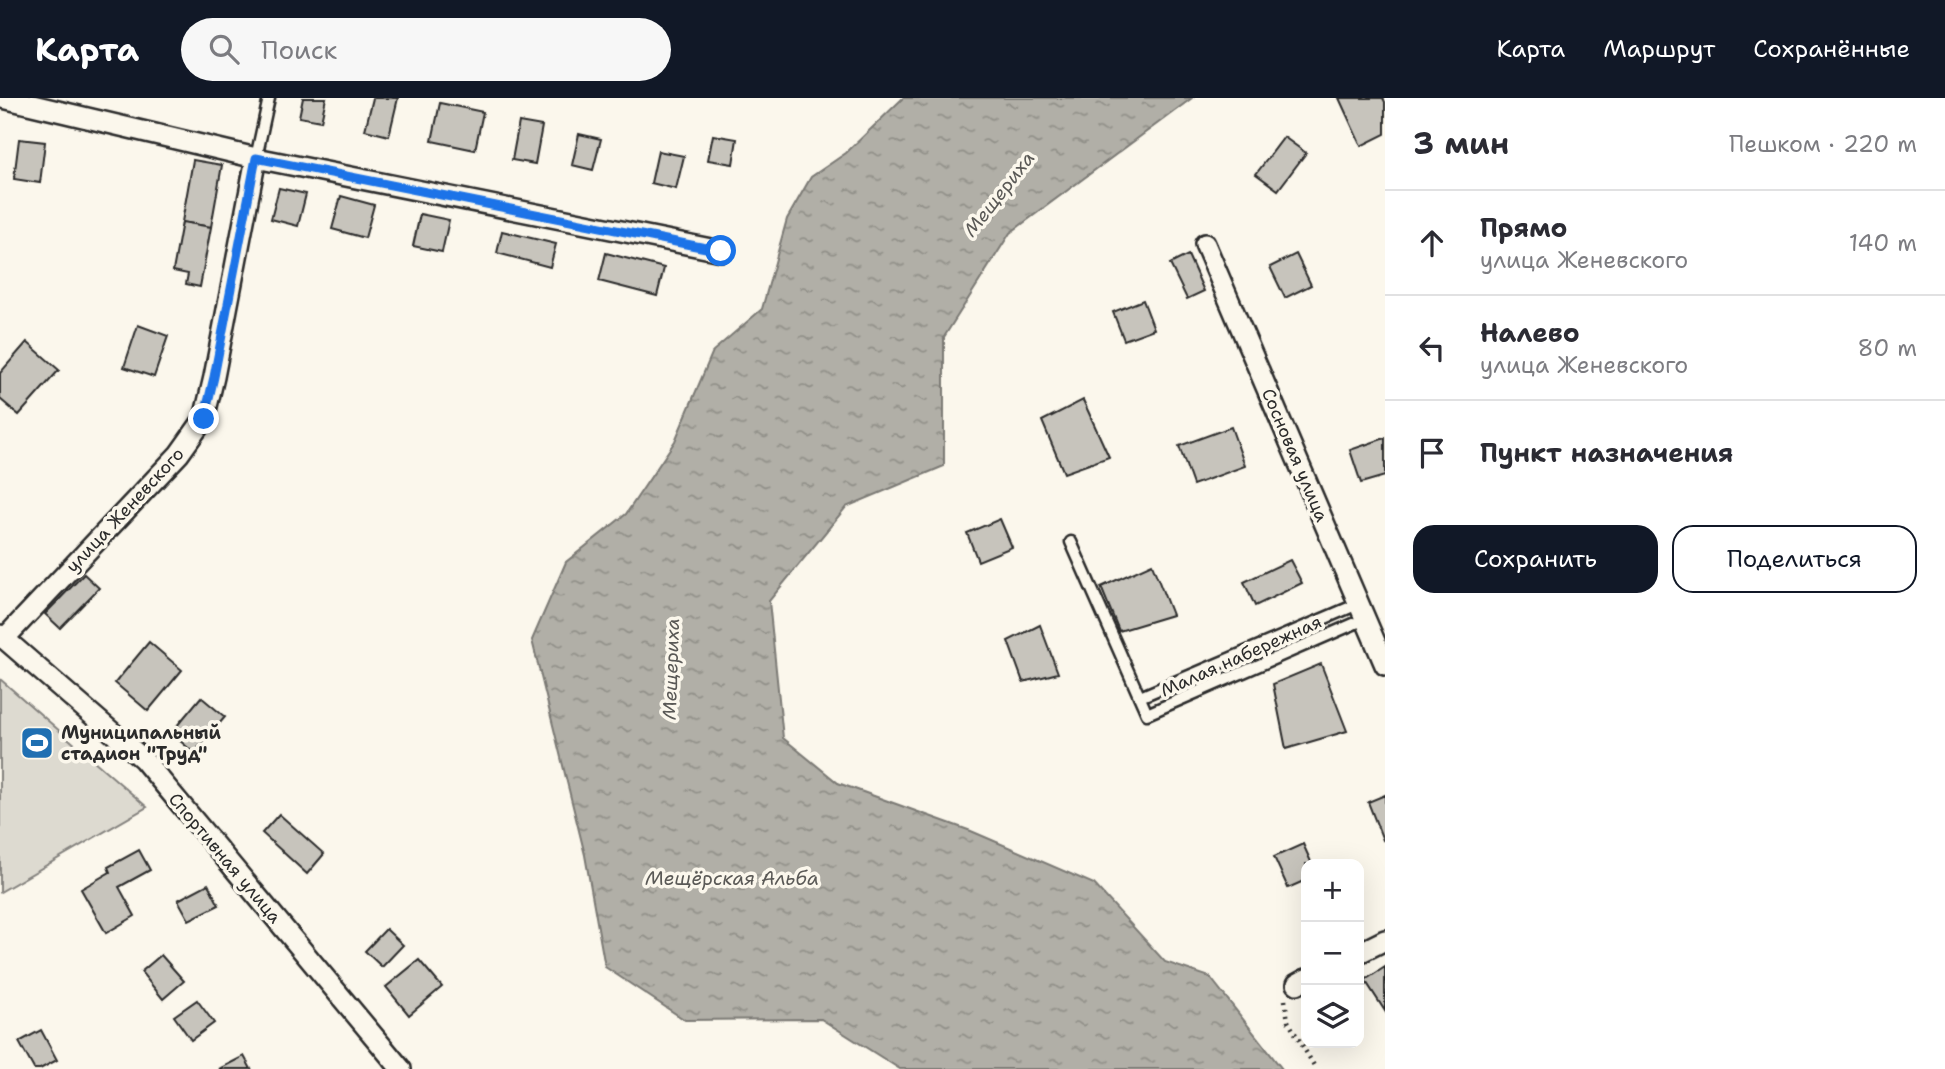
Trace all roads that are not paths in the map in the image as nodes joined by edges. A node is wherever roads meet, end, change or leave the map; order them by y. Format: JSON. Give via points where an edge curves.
{"nodes":[{"id":1,"x":3,"y":98,"type":"edge"},
{"id":2,"x":269,"y":98,"type":"edge"},
{"id":3,"x":256,"y":158,"type":"junction"},
{"id":4,"x":1205,"y":244,"type":"dead end"},
{"id":5,"x":721,"y":251,"type":"dead end"},
{"id":6,"x":1071,"y":542,"type":"dead end"},
{"id":7,"x":1362,"y":612,"type":"junction"},
{"id":8,"x":2,"y":637,"type":"edge"},
{"id":9,"x":1385,"y":665,"type":"edge"},
{"id":10,"x":1140,"y":697,"type":"junction"},
{"id":11,"x":1385,"y":940,"type":"edge"},
{"id":12,"x":1364,"y":950,"type":"edge"},
{"id":13,"x":401,"y":1069,"type":"edge"}],
"edges":[{"from":1,"to":3,"type":"street"},
{"from":2,"to":3,"type":"lane"},
{"from":3,"to":5,"type":"street"},
{"from":3,"to":8,"type":"street","name":"улица Женевского","via":[[204,419],[179,454]]},
{"from":4,"to":7,"type":"street","name":"Сосновая улица"},
{"from":6,"to":10,"type":"lane","name":"Малая набережная"},
{"from":7,"to":9,"type":"street","name":"Сосновая улица"},
{"from":7,"to":10,"type":"lane"},
{"from":7,"to":10,"type":"lane","name":"Малая набережная","via":[[1147,714]]},
{"from":8,"to":13,"type":"street","name":"Спортивная улица","via":[[143,760]]},
{"from":11,"to":12,"type":"street"}]}
